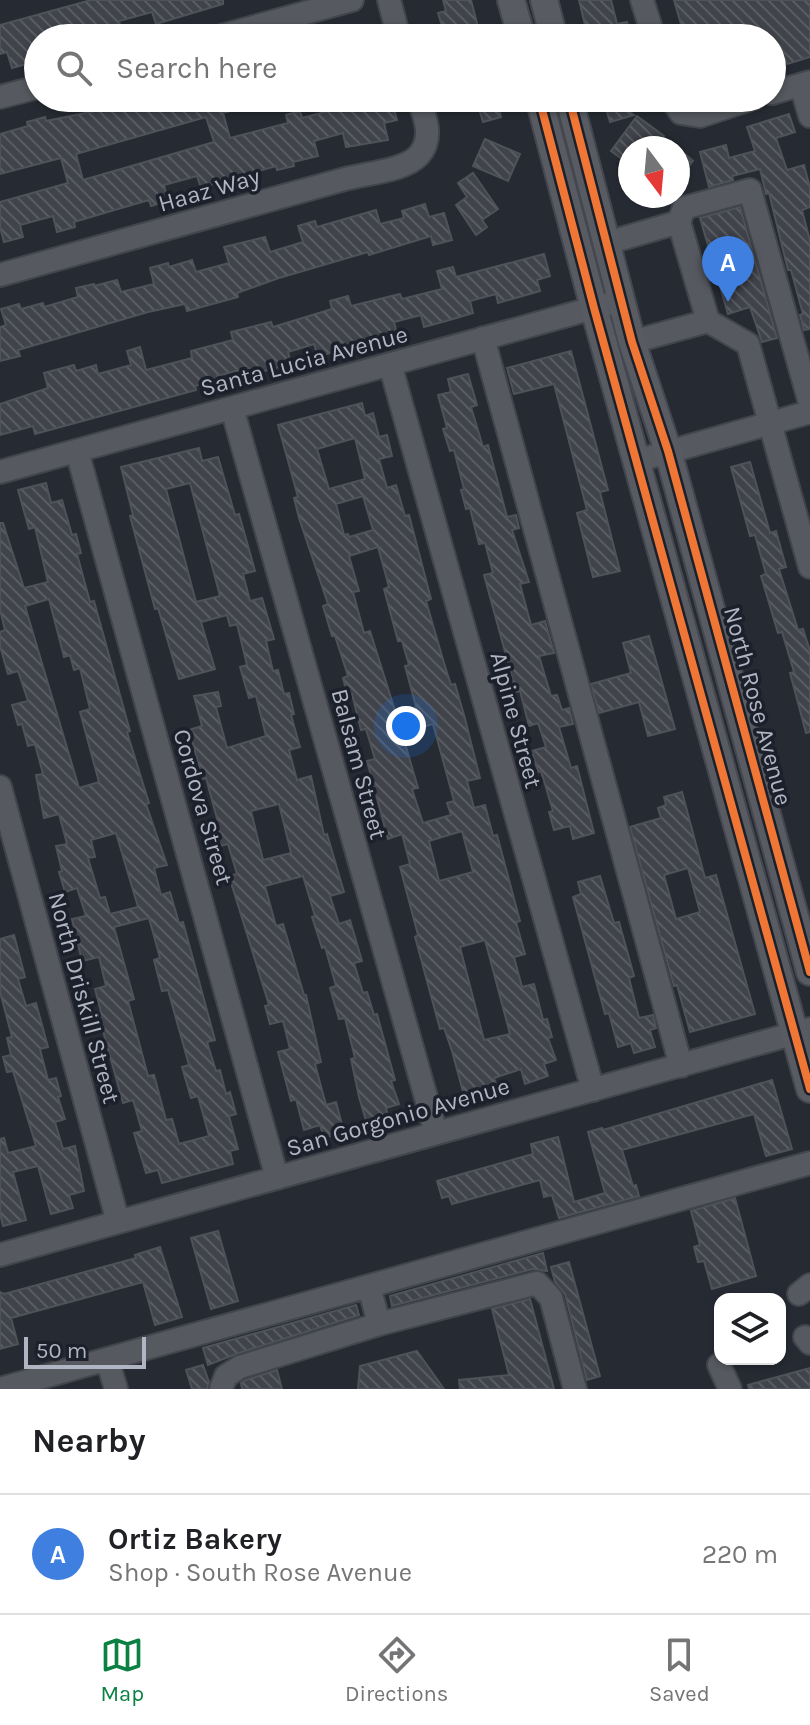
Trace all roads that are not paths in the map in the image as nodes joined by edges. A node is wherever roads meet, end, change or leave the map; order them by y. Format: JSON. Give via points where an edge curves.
{"nodes":[{"id":1,"x":352,"y":0,"type":"edge"},
{"id":2,"x":389,"y":0,"type":"edge"},
{"id":3,"x":511,"y":0,"type":"edge"},
{"id":4,"x":544,"y":0,"type":"edge"},
{"id":5,"x":642,"y":0,"type":"edge"},
{"id":6,"x":265,"y":24,"type":"edge"},
{"id":7,"x":395,"y":24,"type":"edge"},
{"id":8,"x":518,"y":24,"type":"edge"},
{"id":9,"x":550,"y":24,"type":"edge"},
{"id":10,"x":650,"y":24,"type":"edge"},
{"id":11,"x":806,"y":84,"type":"edge"},
{"id":12,"x":786,"y":89,"type":"edge"},
{"id":13,"x":24,"y":91,"type":"edge"},
{"id":14,"x":0,"y":97,"type":"edge"},
{"id":15,"x":424,"y":112,"type":"edge"},
{"id":16,"x":542,"y":112,"type":"edge"},
{"id":17,"x":550,"y":112,"type":"edge"},
{"id":18,"x":573,"y":112,"type":"edge"},
{"id":19,"x":690,"y":112,"type":"edge"},
{"id":20,"x":712,"y":112,"type":"edge"},
{"id":21,"x":810,"y":116,"type":"edge"},
{"id":22,"x":679,"y":222,"type":"junction"},
{"id":23,"x":607,"y":243,"type":"junction"},
{"id":24,"x":0,"y":275,"type":"edge"},
{"id":25,"x":622,"y":301,"type":"junction"},
{"id":26,"x":594,"y":308,"type":"junction"},
{"id":27,"x":708,"y":321,"type":"junction"},
{"id":28,"x":483,"y":338,"type":"junction"},
{"id":29,"x":632,"y":342,"type":"junction"},
{"id":30,"x":390,"y":364,"type":"junction"},
{"id":31,"x":810,"y":403,"type":"edge"},
{"id":32,"x":232,"y":408,"type":"junction"},
{"id":33,"x":810,"y":412,"type":"edge"},
{"id":34,"x":770,"y":422,"type":"junction"},
{"id":35,"x":77,"y":451,"type":"junction"},
{"id":36,"x":668,"y":451,"type":"junction"},
{"id":37,"x":636,"y":461,"type":"junction"},
{"id":38,"x":0,"y":472,"type":"edge"},
{"id":39,"x":810,"y":567,"type":"edge"},
{"id":40,"x":0,"y":787,"type":"edge"},
{"id":41,"x":810,"y":972,"type":"edge"},
{"id":42,"x":802,"y":1032,"type":"edge"},
{"id":43,"x":681,"y":1066,"type":"junction"},
{"id":44,"x":810,"y":1089,"type":"edge"},
{"id":45,"x":593,"y":1090,"type":"junction"},
{"id":46,"x":436,"y":1133,"type":"junction"},
{"id":47,"x":810,"y":1163,"type":"edge"},
{"id":48,"x":277,"y":1178,"type":"junction"},
{"id":49,"x":118,"y":1222,"type":"junction"},
{"id":50,"x":0,"y":1255,"type":"edge"},
{"id":51,"x":810,"y":1285,"type":"edge"},
{"id":52,"x":369,"y":1286,"type":"junction"},
{"id":53,"x":810,"y":1294,"type":"edge"},
{"id":54,"x":379,"y":1324,"type":"junction"},
{"id":55,"x":107,"y":1359,"type":"junction"},
{"id":56,"x":719,"y":1365,"type":"dead end"},
{"id":57,"x":0,"y":1389,"type":"edge"},
{"id":58,"x":116,"y":1389,"type":"edge"},
{"id":59,"x":221,"y":1389,"type":"edge"},
{"id":60,"x":575,"y":1389,"type":"edge"},
{"id":61,"x":730,"y":1389,"type":"edge"}],
"edges":[{"from":1,"to":6,"type":"street"},
{"from":2,"to":7,"type":"street"},
{"from":3,"to":8,"type":"main road"},
{"from":4,"to":9,"type":"main road"},
{"from":5,"to":10,"type":"street"},
{"from":11,"to":12,"type":"street"},
{"from":11,"to":21,"type":"street"},
{"from":13,"to":14,"type":"street"},
{"from":15,"to":24,"type":"street","name":"Haaz Way","via":[[425,146],[409,164]]},
{"from":16,"to":26,"type":"main road"},
{"from":17,"to":23,"type":"main road","via":[[559,121],[589,234]]},
{"from":18,"to":23,"type":"main road","name":"North Rose Avenue"},
{"from":19,"to":20,"type":"street"},
{"from":22,"to":23,"type":"street"},
{"from":22,"to":27,"type":"street"},
{"from":22,"to":31,"type":"street","via":[[684,208],[750,190]]},
{"from":23,"to":25,"type":"main road","name":"North Rose Avenue"},
{"from":25,"to":26,"type":"street","name":"Santa Lucia Avenue"},
{"from":25,"to":29,"type":"main road","name":"North Rose Avenue"},
{"from":26,"to":28,"type":"street","name":"Santa Lucia Avenue"},
{"from":26,"to":37,"type":"main road"},
{"from":27,"to":29,"type":"street"},
{"from":27,"to":34,"type":"street","via":[[748,344]]},
{"from":28,"to":30,"type":"street","name":"Santa Lucia Avenue"},
{"from":28,"to":43,"type":"street"},
{"from":29,"to":36,"type":"main road","name":"North Rose Avenue"},
{"from":30,"to":32,"type":"street","name":"Santa Lucia Avenue"},
{"from":30,"to":45,"type":"street","name":"Alpine Street"},
{"from":32,"to":35,"type":"street","name":"Santa Lucia Avenue"},
{"from":32,"to":46,"type":"street","name":"Balsam Street"},
{"from":33,"to":34,"type":"street"},
{"from":34,"to":36,"type":"street"},
{"from":34,"to":39,"type":"street"},
{"from":35,"to":38,"type":"street","name":"Santa Lucia Avenue"},
{"from":35,"to":48,"type":"street","name":"Cordova Street"},
{"from":36,"to":37,"type":"street"},
{"from":36,"to":41,"type":"main road","name":"North Rose Avenue"},
{"from":37,"to":42,"type":"main road"},
{"from":40,"to":49,"type":"street","name":"North Driskill Street"},
{"from":42,"to":43,"type":"street","name":"San Gorgonio Avenue"},
{"from":42,"to":44,"type":"main road"},
{"from":43,"to":45,"type":"street","name":"San Gorgonio Avenue"},
{"from":45,"to":46,"type":"street","name":"San Gorgonio Avenue"},
{"from":46,"to":48,"type":"street","name":"San Gorgonio Avenue"},
{"from":47,"to":52,"type":"street"},
{"from":48,"to":49,"type":"street","name":"San Gorgonio Avenue"},
{"from":49,"to":50,"type":"street","name":"San Gorgonio Avenue"},
{"from":51,"to":53,"type":"street","via":[[799,1294]]},
{"from":52,"to":54,"type":"street"},
{"from":52,"to":55,"type":"street"},
{"from":54,"to":59,"type":"street","via":[[240,1367],[226,1376]]},
{"from":54,"to":60,"type":"street","via":[[537,1283],[551,1298]]},
{"from":55,"to":57,"type":"street"},
{"from":55,"to":58,"type":"street"},
{"from":56,"to":61,"type":"street"}]}
